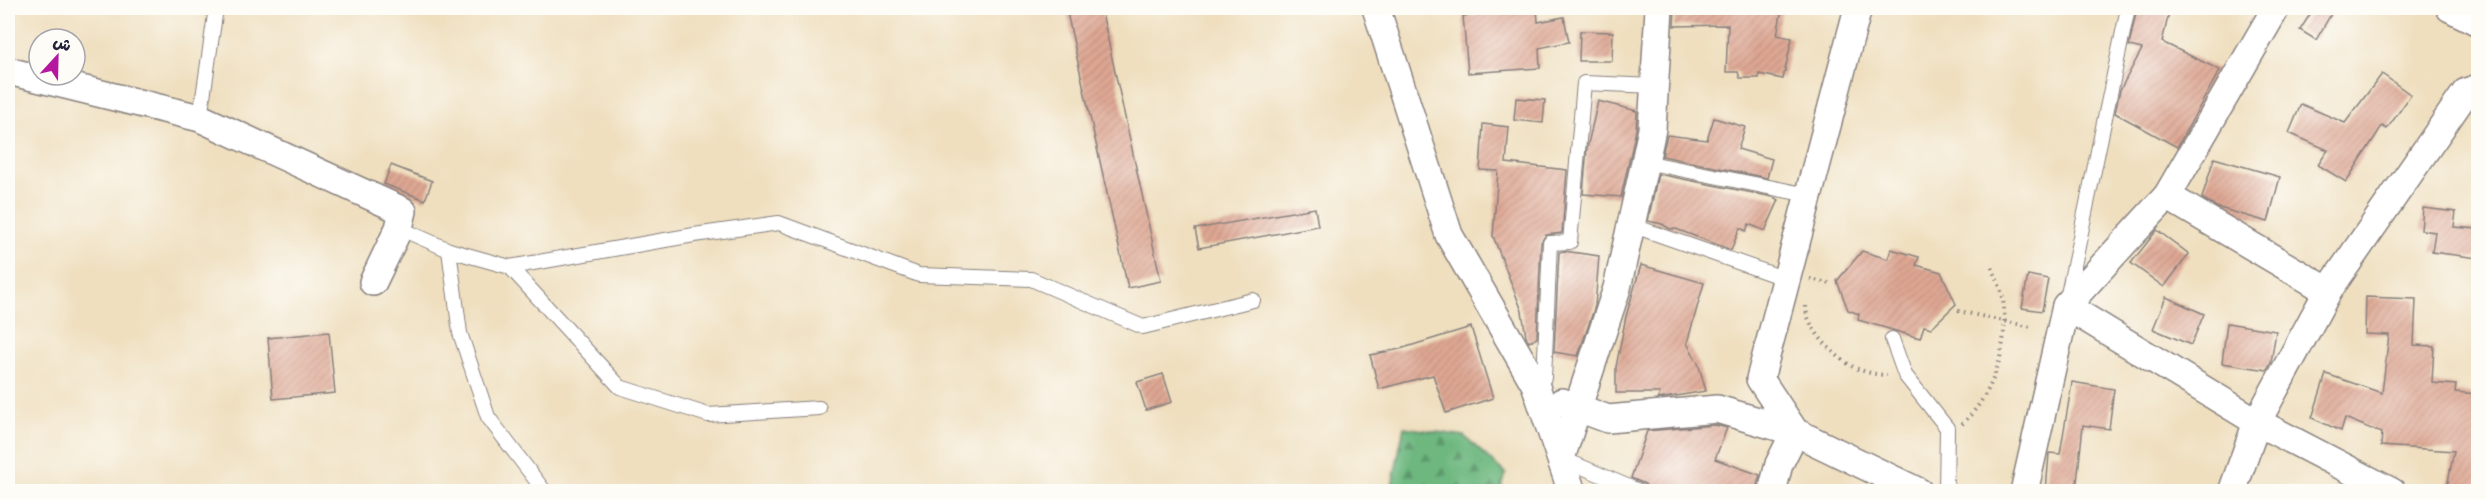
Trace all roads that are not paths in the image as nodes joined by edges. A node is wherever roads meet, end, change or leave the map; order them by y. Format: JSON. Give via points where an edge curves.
{"nodes":[{"id":1,"x":216,"y":8,"type":"edge"},
{"id":2,"x":1376,"y":8,"type":"edge"},
{"id":3,"x":1659,"y":8,"type":"edge"},
{"id":4,"x":1858,"y":8,"type":"edge"},
{"id":5,"x":2128,"y":8,"type":"edge"},
{"id":6,"x":2276,"y":8,"type":"edge"},
{"id":7,"x":2450,"y":8,"type":"edge"},
{"id":8,"x":2478,"y":22,"type":"edge"},
{"id":9,"x":8,"y":71,"type":"edge"},
{"id":10,"x":1655,"y":86,"type":"junction"},
{"id":11,"x":2478,"y":88,"type":"edge"},
{"id":12,"x":200,"y":118,"type":"junction"},
{"id":13,"x":1645,"y":162,"type":"junction"},
{"id":14,"x":1808,"y":195,"type":"junction"},
{"id":15,"x":2167,"y":196,"type":"junction"},
{"id":16,"x":1631,"y":225,"type":"junction"},
{"id":17,"x":399,"y":228,"type":"junction"},
{"id":18,"x":449,"y":250,"type":"junction"},
{"id":19,"x":510,"y":267,"type":"junction"},
{"id":20,"x":373,"y":282,"type":"dead end"},
{"id":21,"x":1797,"y":285,"type":"junction"},
{"id":22,"x":2328,"y":291,"type":"junction"},
{"id":23,"x":1252,"y":300,"type":"dead end"},
{"id":24,"x":2066,"y":306,"type":"junction"},
{"id":25,"x":1892,"y":339,"type":"dead end"},
{"id":26,"x":1537,"y":389,"type":"junction"},
{"id":27,"x":1578,"y":407,"type":"junction"},
{"id":28,"x":819,"y":408,"type":"dead end"},
{"id":29,"x":2257,"y":422,"type":"junction"},
{"id":30,"x":1795,"y":432,"type":"junction"},
{"id":31,"x":1560,"y":458,"type":"junction"},
{"id":32,"x":2376,"y":488,"type":"edge"},
{"id":33,"x":545,"y":492,"type":"edge"},
{"id":34,"x":1572,"y":492,"type":"edge"},
{"id":35,"x":1641,"y":492,"type":"edge"},
{"id":36,"x":1772,"y":492,"type":"edge"},
{"id":37,"x":1919,"y":492,"type":"edge"},
{"id":38,"x":1946,"y":492,"type":"edge"},
{"id":39,"x":2024,"y":492,"type":"edge"},
{"id":40,"x":2232,"y":492,"type":"edge"}],
"edges":[{"from":1,"to":12,"type":"lane"},
{"from":2,"to":26,"type":"street","via":[[1449,235]]},
{"from":3,"to":10,"type":"street"},
{"from":4,"to":14,"type":"street"},
{"from":5,"to":24,"type":"lane"},
{"from":6,"to":15,"type":"street"},
{"from":7,"to":8,"type":"street"},
{"from":9,"to":12,"type":"street"},
{"from":10,"to":13,"type":"street"},
{"from":10,"to":26,"type":"lane","via":[[1584,83],[1570,242],[1550,243],[1544,378]]},
{"from":11,"to":22,"type":"street","via":[[2466,92]]},
{"from":12,"to":17,"type":"street","via":[[403,211]]},
{"from":13,"to":14,"type":"lane"},
{"from":13,"to":16,"type":"street"},
{"from":14,"to":21,"type":"street"},
{"from":15,"to":22,"type":"street"},
{"from":15,"to":24,"type":"street"},
{"from":16,"to":21,"type":"lane"},
{"from":16,"to":27,"type":"street","via":[[1617,288]]},
{"from":17,"to":18,"type":"lane"},
{"from":17,"to":20,"type":"street"},
{"from":18,"to":19,"type":"lane"},
{"from":18,"to":33,"type":"lane","via":[[460,333],[488,417]]},
{"from":19,"to":23,"type":"lane","via":[[779,223],[919,275],[1031,279],[1143,327]]},
{"from":19,"to":28,"type":"lane","via":[[620,387],[708,415]]},
{"from":21,"to":30,"type":"street","via":[[1760,379]]},
{"from":22,"to":29,"type":"street"},
{"from":24,"to":29,"type":"street"},
{"from":24,"to":39,"type":"street"},
{"from":25,"to":38,"type":"lane","via":[[1905,375],[1947,428]]},
{"from":26,"to":27,"type":"street"},
{"from":26,"to":31,"type":"street"},
{"from":27,"to":30,"type":"street","via":[[1608,419],[1718,409]]},
{"from":27,"to":31,"type":"street"},
{"from":29,"to":32,"type":"street"},
{"from":29,"to":40,"type":"street"},
{"from":30,"to":36,"type":"street","via":[[1779,464]]},
{"from":30,"to":37,"type":"street"},
{"from":31,"to":34,"type":"street"},
{"from":31,"to":35,"type":"lane"}]}
